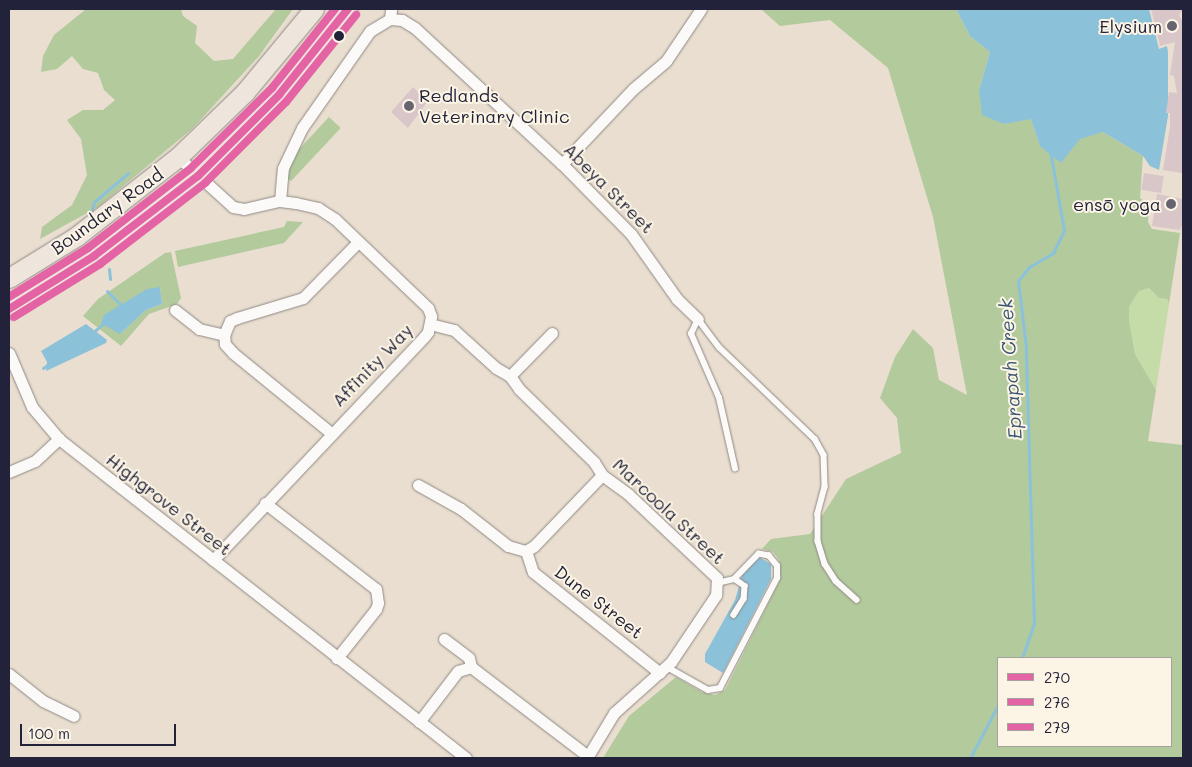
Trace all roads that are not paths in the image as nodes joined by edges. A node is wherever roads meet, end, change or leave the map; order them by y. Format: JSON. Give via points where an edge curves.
{"nodes":[{"id":1,"x":314,"y":9,"type":"edge"},
{"id":2,"x":348,"y":9,"type":"edge"},
{"id":3,"x":701,"y":9,"type":"edge"},
{"id":4,"x":391,"y":14,"type":"edge"},
{"id":5,"x":178,"y":158,"type":"junction"},
{"id":6,"x":562,"y":164,"type":"junction"},
{"id":7,"x":198,"y":176,"type":"junction"},
{"id":8,"x":280,"y":201,"type":"junction"},
{"id":9,"x":358,"y":242,"type":"junction"},
{"id":10,"x":12,"y":274,"type":"edge"},
{"id":11,"x":9,"y":309,"type":"edge"},
{"id":12,"x":175,"y":310,"type":"dead end"},
{"id":13,"x":698,"y":319,"type":"junction"},
{"id":14,"x":430,"y":324,"type":"junction"},
{"id":15,"x":552,"y":333,"type":"dead end"},
{"id":16,"x":224,"y":335,"type":"junction"},
{"id":17,"x":9,"y":354,"type":"edge"},
{"id":18,"x":510,"y":376,"type":"junction"},
{"id":19,"x":331,"y":433,"type":"junction"},
{"id":20,"x":59,"y":439,"type":"junction"},
{"id":21,"x":735,"y":469,"type":"dead end"},
{"id":22,"x":9,"y":472,"type":"edge"},
{"id":23,"x":602,"y":475,"type":"junction"},
{"id":24,"x":418,"y":485,"type":"dead end"},
{"id":25,"x":265,"y":503,"type":"junction"},
{"id":26,"x":526,"y":551,"type":"junction"},
{"id":27,"x":213,"y":560,"type":"junction"},
{"id":28,"x":735,"y":580,"type":"junction"},
{"id":29,"x":717,"y":583,"type":"junction"},
{"id":30,"x":857,"y":600,"type":"dead end"},
{"id":31,"x":734,"y":615,"type":"dead end"},
{"id":32,"x":444,"y":639,"type":"dead end"},
{"id":33,"x":337,"y":658,"type":"junction"},
{"id":34,"x":471,"y":667,"type":"junction"},
{"id":35,"x":664,"y":670,"type":"junction"},
{"id":36,"x":9,"y":674,"type":"edge"},
{"id":37,"x":74,"y":716,"type":"dead end"},
{"id":38,"x":419,"y":722,"type":"junction"},
{"id":39,"x":588,"y":757,"type":"edge"},
{"id":40,"x":466,"y":758,"type":"edge"}],
"edges":[{"from":1,"to":5,"type":"highway","name":"Boundary Road","via":[[245,92]]},
{"from":2,"to":7,"type":"highway","name":"Boundary Road","via":[[279,95]]},
{"from":3,"to":6,"type":"street","via":[[666,61],[633,89]]},
{"from":4,"to":6,"type":"street","name":"Abeya Street","via":[[415,28]]},
{"from":4,"to":8,"type":"street","via":[[370,31],[302,128],[283,168]]},
{"from":5,"to":7,"type":"street","name":"Boundary Road"},
{"from":5,"to":10,"type":"highway","name":"Boundary Road","via":[[124,202]]},
{"from":6,"to":13,"type":"street","name":"Abeya Street","via":[[636,240],[677,299]]},
{"from":7,"to":8,"type":"street","name":"Affinity Way","via":[[233,207],[244,209]]},
{"from":7,"to":11,"type":"highway","name":"Boundary Road","via":[[94,256]]},
{"from":8,"to":9,"type":"street","name":"Affinity Way","via":[[318,208],[335,219]]},
{"from":9,"to":14,"type":"street","name":"Affinity Way","via":[[428,308]]},
{"from":9,"to":16,"type":"street","via":[[303,298],[230,321]]},
{"from":12,"to":16,"type":"street","via":[[199,329]]},
{"from":13,"to":21,"type":"lane","via":[[691,334],[719,398]]},
{"from":13,"to":30,"type":"lane","via":[[720,348],[815,438],[824,455],[825,487],[818,514],[818,541],[825,564],[836,581]]},
{"from":14,"to":18,"type":"street","name":"Marcoola Street","via":[[454,330],[496,368]]},
{"from":14,"to":19,"type":"street","name":"Affinity Way","via":[[424,337]]},
{"from":15,"to":18,"type":"street"},
{"from":16,"to":19,"type":"street","via":[[225,344],[233,353]]},
{"from":17,"to":20,"type":"street","name":"Highgrove Street","via":[[32,407]]},
{"from":18,"to":23,"type":"street","name":"Marcoola Street","via":[[519,390],[594,462]]},
{"from":19,"to":25,"type":"street","name":"Affinity Way"},
{"from":20,"to":22,"type":"street","via":[[35,461]]},
{"from":20,"to":27,"type":"street","name":"Highgrove Street"},
{"from":23,"to":26,"type":"street"},
{"from":23,"to":29,"type":"street","name":"Marcoola Street","via":[[614,482],[713,572]]},
{"from":24,"to":26,"type":"street","via":[[461,509],[508,546]]},
{"from":25,"to":27,"type":"street","name":"Affinity Way"},
{"from":25,"to":33,"type":"street","via":[[376,589],[376,610]]},
{"from":26,"to":35,"type":"street","name":"Dune Street","via":[[533,572]]},
{"from":27,"to":33,"type":"street","name":"Highgrove Street"},
{"from":28,"to":29,"type":"lane"},
{"from":28,"to":31,"type":"lane","via":[[743,583],[746,592]]},
{"from":28,"to":35,"type":"lane","via":[[759,554],[769,556],[777,566],[777,578],[720,688],[708,690]]},
{"from":29,"to":35,"type":"street","name":"Marcoola Street","via":[[716,595]]},
{"from":32,"to":34,"type":"street","via":[[469,658]]},
{"from":33,"to":38,"type":"street","name":"Highgrove Street"},
{"from":34,"to":38,"type":"street","via":[[458,671]]},
{"from":34,"to":39,"type":"street"},
{"from":35,"to":39,"type":"street","name":"Marcoola Street","via":[[614,713]]},
{"from":36,"to":37,"type":"street","via":[[43,701]]},
{"from":38,"to":40,"type":"street","name":"Highgrove Street"}]}
